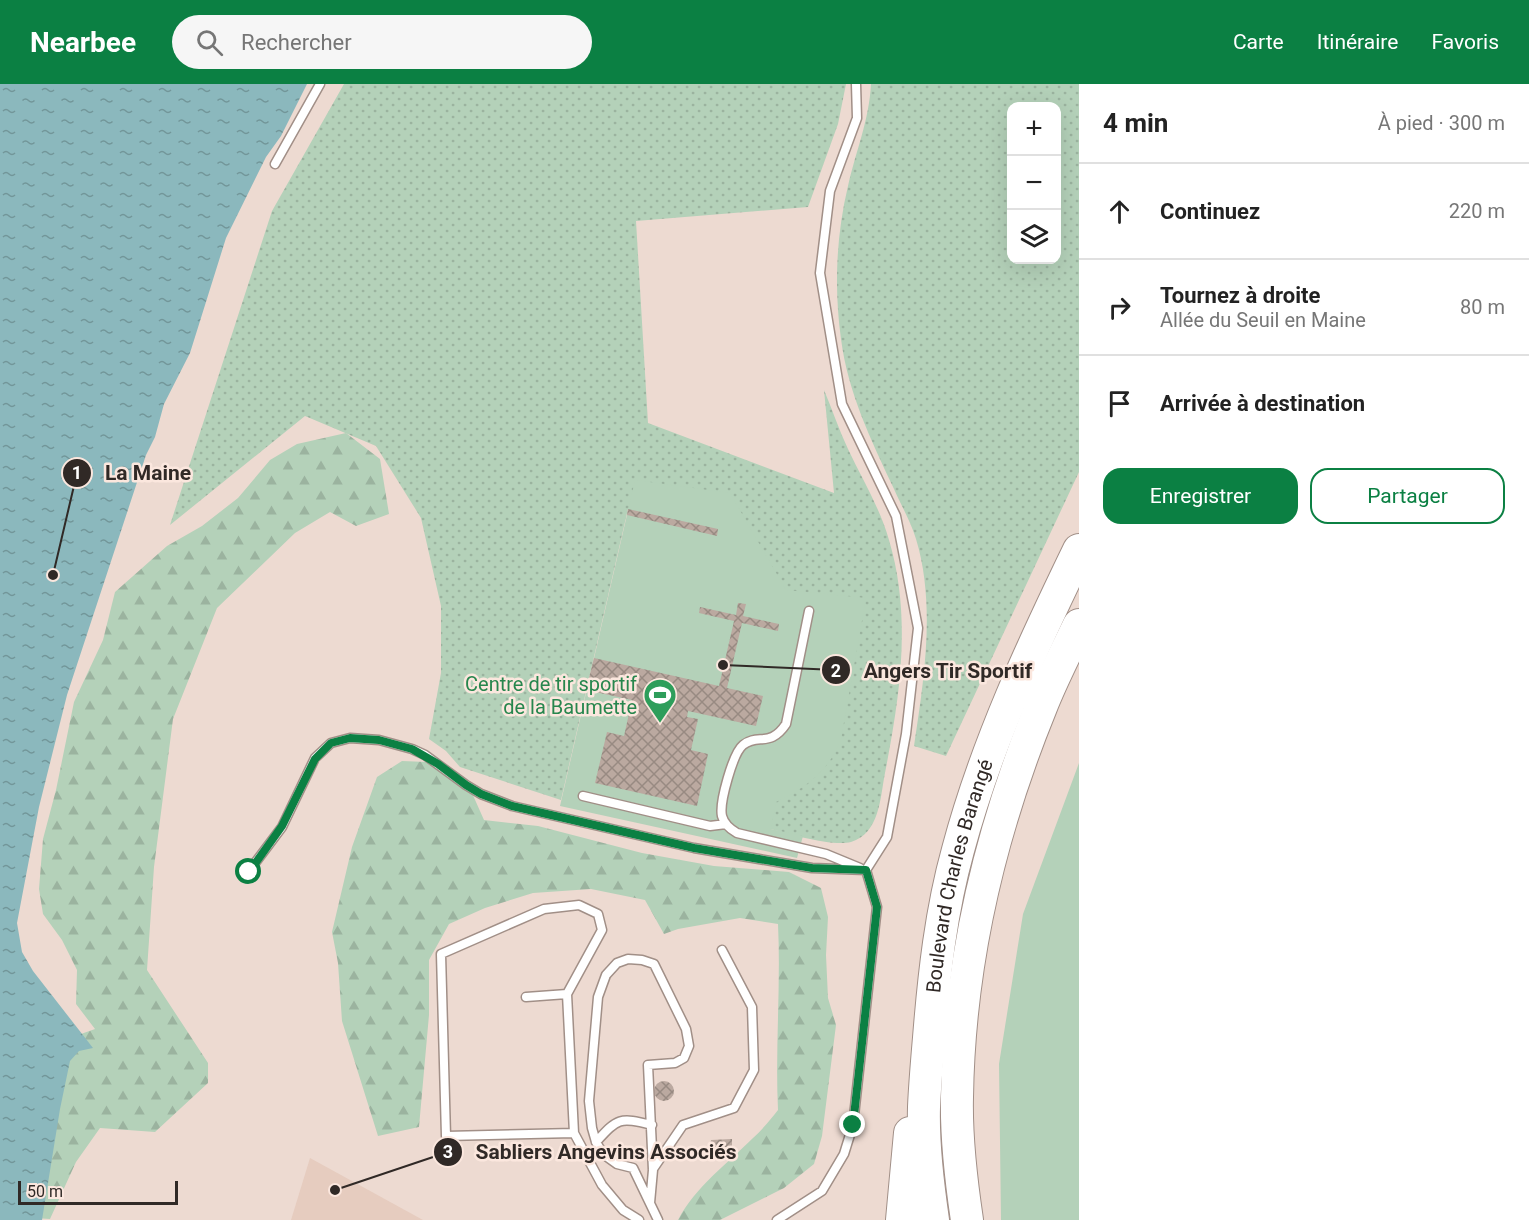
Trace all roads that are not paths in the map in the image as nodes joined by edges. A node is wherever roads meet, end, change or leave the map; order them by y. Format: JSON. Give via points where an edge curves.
{"nodes":[{"id":1,"x":320,"y":84,"type":"edge"},
{"id":2,"x":856,"y":84,"type":"edge"},
{"id":3,"x":275,"y":164,"type":"dead end"},
{"id":4,"x":1079,"y":550,"type":"edge"},
{"id":5,"x":809,"y":611,"type":"dead end"},
{"id":6,"x":1079,"y":625,"type":"edge"},
{"id":7,"x":583,"y":796,"type":"dead end"},
{"id":8,"x":726,"y":824,"type":"junction"},
{"id":9,"x":866,"y":870,"type":"junction"},
{"id":10,"x":249,"y":872,"type":"dead end"},
{"id":11,"x":722,"y":950,"type":"dead end"},
{"id":12,"x":567,"y":994,"type":"junction"},
{"id":13,"x":526,"y":997,"type":"dead end"},
{"id":14,"x":924,"y":1109,"type":"junction"},
{"id":15,"x":652,"y":1125,"type":"junction"},
{"id":16,"x":574,"y":1133,"type":"junction"},
{"id":17,"x":596,"y":1142,"type":"junction"},
{"id":18,"x":653,"y":1170,"type":"junction"},
{"id":19,"x":650,"y":1203,"type":"junction"},
{"id":20,"x":639,"y":1220,"type":"edge"},
{"id":21,"x":658,"y":1220,"type":"edge"},
{"id":22,"x":777,"y":1220,"type":"edge"},
{"id":23,"x":902,"y":1220,"type":"edge"},
{"id":24,"x":933,"y":1220,"type":"edge"},
{"id":25,"x":967,"y":1220,"type":"edge"}],
"edges":[{"from":1,"to":3,"type":"lane"},
{"from":2,"to":9,"type":"lane","via":[[857,118],[830,191],[820,273],[842,404],[896,516],[918,628],[906,734],[887,837]]},
{"from":4,"to":14,"type":"highway","name":"Boulevard Charles Barangé","via":[[995,737],[958,851],[932,999]]},
{"from":5,"to":8,"type":"lane","via":[[786,724],[773,737],[748,742],[737,751],[722,806]]},
{"from":6,"to":25,"type":"highway","name":"Boulevard Charles Barangé","via":[[1041,707],[1011,789],[978,906],[961,1025],[957,1099]]},
{"from":7,"to":8,"type":"lane","via":[[710,825]]},
{"from":8,"to":9,"type":"lane","via":[[743,835],[826,854]]},
{"from":9,"to":10,"type":"lane","via":[[812,868],[714,852],[512,806],[481,794],[412,749],[379,740],[350,738],[331,743],[315,759],[282,826]]},
{"from":9,"to":22,"type":"lane","via":[[877,907],[853,1125],[843,1154],[822,1191]]},
{"from":11,"to":18,"type":"lane","via":[[752,1007],[754,1070],[734,1107],[683,1125]]},
{"from":12,"to":13,"type":"lane"},
{"from":12,"to":16,"type":"lane"},
{"from":12,"to":16,"type":"lane","via":[[602,930],[598,914],[579,905],[544,909],[441,954],[446,1136]]},
{"from":14,"to":23,"type":"highway","via":[[909,1136]]},
{"from":14,"to":24,"type":"highway","name":"Boulevard Charles Barangé"},
{"from":15,"to":17,"type":"lane","via":[[629,1119],[613,1123]]},
{"from":15,"to":17,"type":"lane","via":[[648,1065],[675,1063],[684,1058],[689,1046],[686,1029],[654,964],[628,959],[617,963],[606,975],[598,997],[589,1101]]},
{"from":15,"to":18,"type":"lane"},
{"from":16,"to":20,"type":"lane","via":[[602,1185],[623,1210]]},
{"from":17,"to":19,"type":"lane","via":[[603,1154],[617,1164],[633,1168]]},
{"from":18,"to":19,"type":"lane"},
{"from":19,"to":21,"type":"lane"}]}
